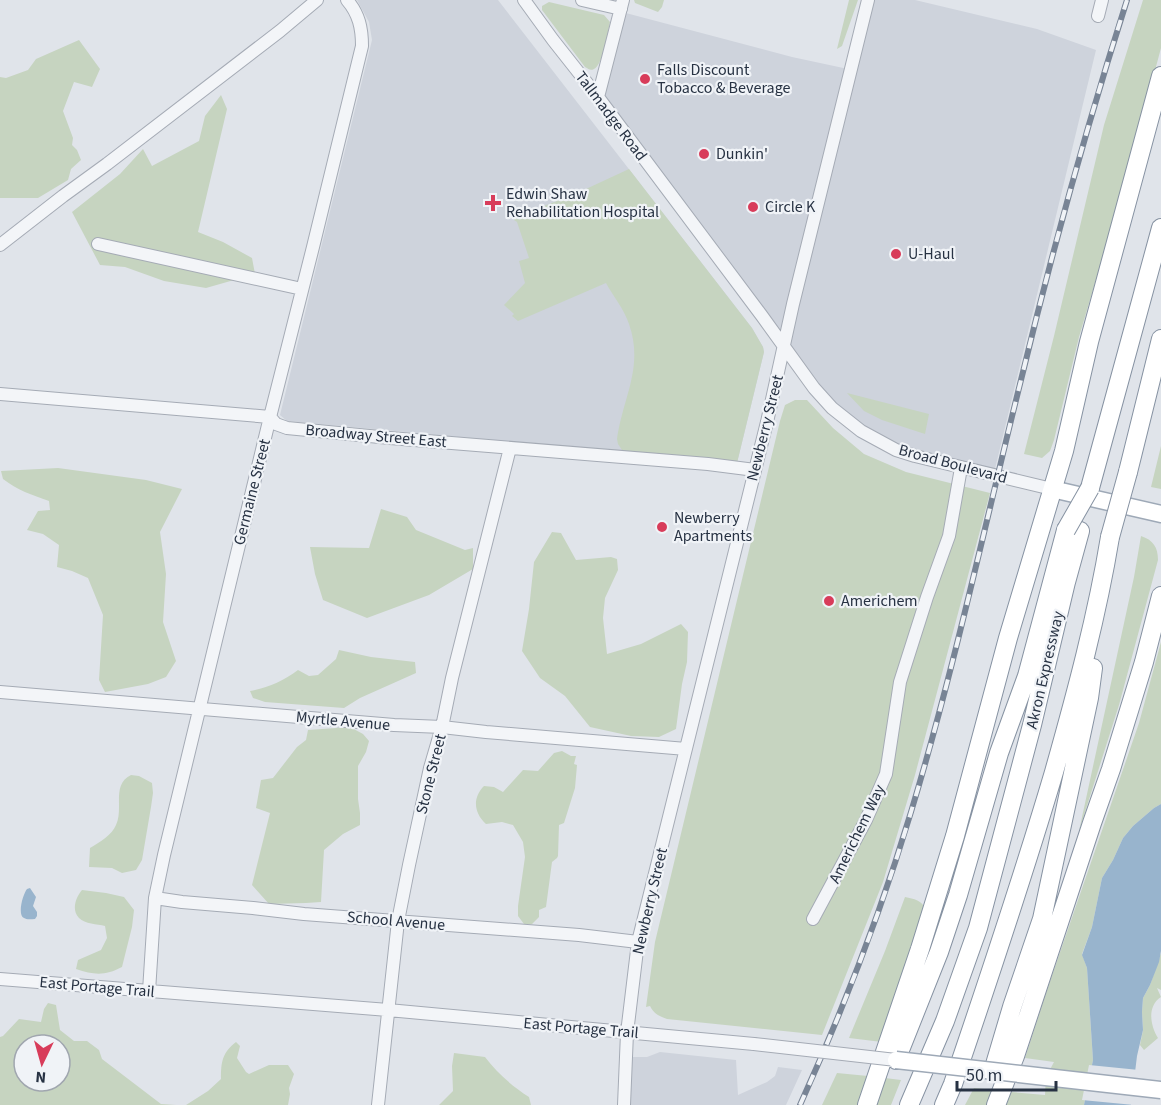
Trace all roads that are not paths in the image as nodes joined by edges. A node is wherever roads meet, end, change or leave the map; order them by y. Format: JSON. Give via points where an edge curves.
{"nodes":[{"id":1,"x":317,"y":0,"type":"edge"},
{"id":2,"x":347,"y":0,"type":"edge"},
{"id":3,"x":524,"y":0,"type":"edge"},
{"id":4,"x":582,"y":0,"type":"edge"},
{"id":5,"x":868,"y":0,"type":"edge"},
{"id":6,"x":1102,"y":0,"type":"edge"},
{"id":7,"x":622,"y":4,"type":"edge"},
{"id":8,"x":1098,"y":16,"type":"dead end"},
{"id":9,"x":1161,"y":76,"type":"edge"},
{"id":10,"x":598,"y":97,"type":"junction"},
{"id":11,"x":1161,"y":228,"type":"edge"},
{"id":12,"x":0,"y":244,"type":"edge"},
{"id":13,"x":98,"y":244,"type":"dead end"},
{"id":14,"x":302,"y":289,"type":"junction"},
{"id":15,"x":1161,"y":339,"type":"edge"},
{"id":16,"x":784,"y":347,"type":"junction"},
{"id":17,"x":0,"y":394,"type":"edge"},
{"id":18,"x":270,"y":417,"type":"junction"},
{"id":19,"x":510,"y":448,"type":"junction"},
{"id":20,"x":962,"y":468,"type":"junction"},
{"id":21,"x":755,"y":470,"type":"junction"},
{"id":22,"x":1052,"y":489,"type":"junction"},
{"id":23,"x":1161,"y":514,"type":"edge"},
{"id":24,"x":1073,"y":531,"type":"junction"},
{"id":25,"x":1102,"y":587,"type":"junction"},
{"id":26,"x":1161,"y":596,"type":"edge"},
{"id":27,"x":0,"y":693,"type":"edge"},
{"id":28,"x":200,"y":708,"type":"junction"},
{"id":29,"x":442,"y":727,"type":"junction"},
{"id":30,"x":686,"y":749,"type":"junction"},
{"id":31,"x":155,"y":898,"type":"junction"},
{"id":32,"x":813,"y":919,"type":"dead end"},
{"id":33,"x":398,"y":921,"type":"junction"},
{"id":34,"x":638,"y":942,"type":"junction"},
{"id":35,"x":0,"y":979,"type":"edge"},
{"id":36,"x":149,"y":991,"type":"junction"},
{"id":37,"x":388,"y":1010,"type":"junction"},
{"id":38,"x":627,"y":1033,"type":"junction"},
{"id":39,"x":896,"y":1060,"type":"junction"},
{"id":40,"x":993,"y":1071,"type":"junction"},
{"id":41,"x":1161,"y":1090,"type":"edge"},
{"id":42,"x":378,"y":1105,"type":"edge"},
{"id":43,"x":624,"y":1105,"type":"edge"},
{"id":44,"x":867,"y":1105,"type":"edge"},
{"id":45,"x":909,"y":1105,"type":"edge"},
{"id":46,"x":944,"y":1105,"type":"edge"},
{"id":47,"x":996,"y":1105,"type":"edge"}],
"edges":[{"from":1,"to":12,"type":"street"},
{"from":2,"to":14,"type":"street","name":"Germaine Street","via":[[361,25],[362,46]]},
{"from":3,"to":10,"type":"street","name":"Tallmadge Road"},
{"from":4,"to":7,"type":"street"},
{"from":5,"to":16,"type":"street","name":"Newberry Street"},
{"from":6,"to":8,"type":"street"},
{"from":7,"to":10,"type":"street"},
{"from":9,"to":22,"type":"highway"},
{"from":10,"to":16,"type":"street","name":"Tallmadge Road"},
{"from":11,"to":24,"type":"highway","name":"Akron Expressway","bridge":true,"via":[[1090,488]]},
{"from":13,"to":14,"type":"street"},
{"from":14,"to":18,"type":"street","name":"Germaine Street"},
{"from":15,"to":25,"type":"highway","name":"Akron Expressway","bridge":true,"via":[[1110,537]]},
{"from":16,"to":20,"type":"street","name":"Broad Boulevard","via":[[832,408],[861,431],[897,451]]},
{"from":16,"to":21,"type":"street","name":"Newberry Street"},
{"from":17,"to":18,"type":"street","name":"Broadway Street East"},
{"from":18,"to":19,"type":"street","name":"Broadway Street East","via":[[287,428]]},
{"from":18,"to":28,"type":"street","name":"Germaine Street"},
{"from":19,"to":21,"type":"street","name":"Broadway Street East"},
{"from":19,"to":29,"type":"street","name":"Stone Street"},
{"from":20,"to":22,"type":"street","name":"Broad Boulevard"},
{"from":20,"to":32,"type":"street","name":"Americhem Way","via":[[949,536],[900,682],[886,774]]},
{"from":21,"to":30,"type":"street","name":"Newberry Street"},
{"from":22,"to":23,"type":"main road","name":"Broad Boulevard"},
{"from":22,"to":44,"type":"highway","via":[[955,836]]},
{"from":24,"to":39,"type":"highway","via":[[999,753],[958,895]]},
{"from":24,"to":45,"type":"highway","name":"Akron Expressway","via":[[1066,582],[1032,725],[978,928],[945,1021]]},
{"from":25,"to":40,"type":"highway","via":[[1089,698],[1042,919]]},
{"from":25,"to":46,"type":"highway","name":"Akron Expressway","via":[[1033,844]]},
{"from":26,"to":47,"type":"highway","via":[[1111,769]]},
{"from":27,"to":28,"type":"street","name":"Myrtle Avenue"},
{"from":28,"to":29,"type":"street","name":"Myrtle Avenue"},
{"from":28,"to":31,"type":"street","name":"Germaine Street"},
{"from":29,"to":30,"type":"street","name":"Myrtle Avenue"},
{"from":29,"to":33,"type":"street","name":"Stone Street"},
{"from":30,"to":34,"type":"street","name":"Newberry Street"},
{"from":31,"to":33,"type":"street","name":"School Avenue"},
{"from":31,"to":36,"type":"street","name":"Germaine Street"},
{"from":33,"to":34,"type":"street","name":"School Avenue"},
{"from":33,"to":37,"type":"street","name":"Stone Street"},
{"from":34,"to":38,"type":"street","name":"Newberry Street"},
{"from":35,"to":36,"type":"street","name":"East Portage Trail"},
{"from":36,"to":37,"type":"street","name":"East Portage Trail"},
{"from":37,"to":38,"type":"street","name":"East Portage Trail"},
{"from":37,"to":42,"type":"street","name":"Stone Street"},
{"from":38,"to":39,"type":"street","name":"East Portage Trail","bridge":true},
{"from":38,"to":43,"type":"street","name":"Newberry Street"},
{"from":39,"to":40,"type":"main road","name":"East Portage Trail","bridge":true},
{"from":40,"to":41,"type":"main road","name":"East Portage Trail","bridge":true}]}
